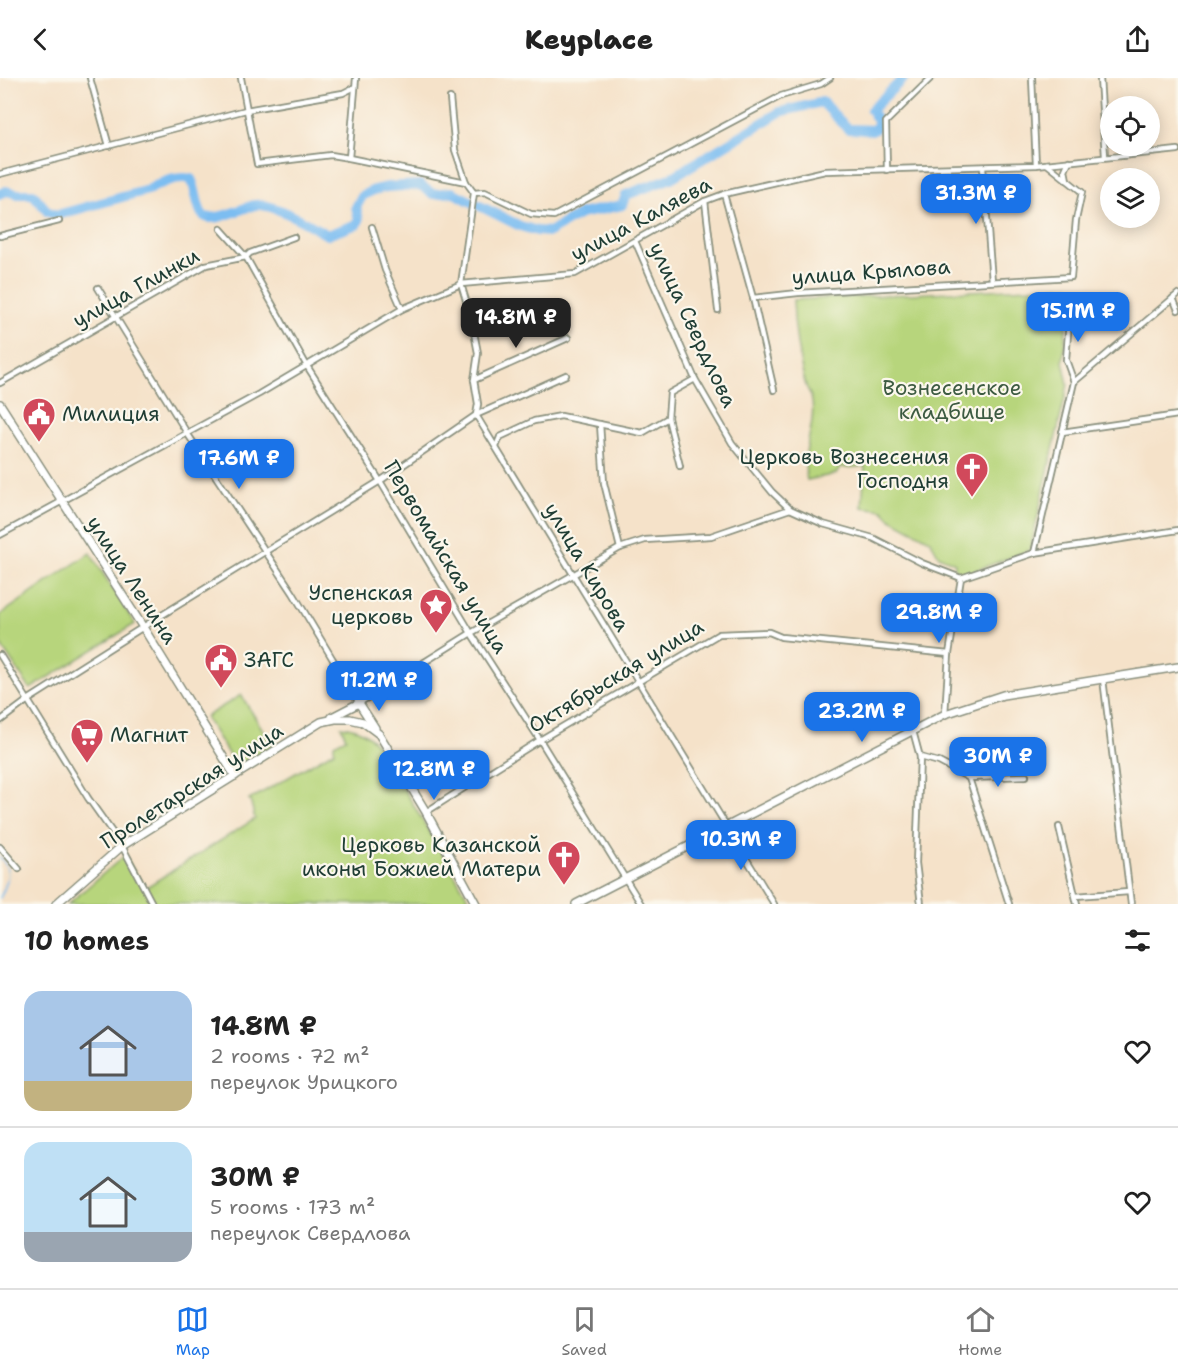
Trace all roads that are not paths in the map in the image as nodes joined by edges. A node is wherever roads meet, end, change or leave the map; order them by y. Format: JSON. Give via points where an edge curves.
{"nodes":[{"id":1,"x":90,"y":78,"type":"edge"},
{"id":2,"x":241,"y":78,"type":"edge"},
{"id":3,"x":356,"y":78,"type":"edge"},
{"id":4,"x":830,"y":78,"type":"edge"},
{"id":5,"x":931,"y":78,"type":"edge"},
{"id":6,"x":1032,"y":78,"type":"edge"},
{"id":7,"x":1100,"y":78,"type":"edge"},
{"id":8,"x":355,"y":87,"type":"junction"},
{"id":9,"x":1101,"y":96,"type":"edge"},
{"id":10,"x":450,"y":98,"type":"dead end"},
{"id":11,"x":246,"y":110,"type":"junction"},
{"id":12,"x":109,"y":146,"type":"junction"},
{"id":13,"x":1178,"y":150,"type":"edge"},
{"id":14,"x":1160,"y":151,"type":"edge"},
{"id":15,"x":1105,"y":156,"type":"edge"},
{"id":16,"x":349,"y":158,"type":"junction"},
{"id":17,"x":1070,"y":160,"type":"junction"},
{"id":18,"x":1047,"y":164,"type":"junction"},
{"id":19,"x":1036,"y":165,"type":"junction"},
{"id":20,"x":983,"y":168,"type":"junction"},
{"id":21,"x":887,"y":170,"type":"junction"},
{"id":22,"x":0,"y":174,"type":"edge"},
{"id":23,"x":1067,"y":180,"type":"junction"},
{"id":24,"x":466,"y":182,"type":"junction"},
{"id":25,"x":474,"y":193,"type":"junction"},
{"id":26,"x":724,"y":194,"type":"junction"},
{"id":27,"x":705,"y":201,"type":"junction"},
{"id":28,"x":59,"y":221,"type":"dead end"},
{"id":29,"x":372,"y":227,"type":"dead end"},
{"id":30,"x":221,"y":229,"type":"dead end"},
{"id":31,"x":0,"y":236,"type":"edge"},
{"id":32,"x":294,"y":237,"type":"dead end"},
{"id":33,"x":635,"y":241,"type":"junction"},
{"id":34,"x":246,"y":257,"type":"junction"},
{"id":35,"x":992,"y":281,"type":"junction"},
{"id":36,"x":461,"y":284,"type":"junction"},
{"id":37,"x":98,"y":288,"type":"dead end"},
{"id":38,"x":1178,"y":294,"type":"edge"},
{"id":39,"x":753,"y":298,"type":"junction"},
{"id":40,"x":1173,"y":298,"type":"junction"},
{"id":41,"x":1070,"y":308,"type":"dead end"},
{"id":42,"x":402,"y":309,"type":"junction"},
{"id":43,"x":718,"y":310,"type":"dead end"},
{"id":44,"x":1178,"y":310,"type":"edge"},
{"id":45,"x":115,"y":318,"type":"junction"},
{"id":46,"x":568,"y":338,"type":"dead end"},
{"id":47,"x":308,"y":366,"type":"junction"},
{"id":48,"x":566,"y":375,"type":"dead end"},
{"id":49,"x":695,"y":379,"type":"junction"},
{"id":50,"x":474,"y":380,"type":"junction"},
{"id":51,"x":0,"y":382,"type":"edge"},
{"id":52,"x":1074,"y":382,"type":"junction"},
{"id":53,"x":774,"y":390,"type":"dead end"},
{"id":54,"x":0,"y":404,"type":"edge"},
{"id":55,"x":476,"y":415,"type":"junction"},
{"id":56,"x":1178,"y":415,"type":"edge"},
{"id":57,"x":668,"y":418,"type":"junction"},
{"id":58,"x":600,"y":424,"type":"junction"},
{"id":59,"x":1062,"y":432,"type":"junction"},
{"id":60,"x":187,"y":433,"type":"junction"},
{"id":61,"x":495,"y":447,"type":"junction"},
{"id":62,"x":680,"y":466,"type":"dead end"},
{"id":63,"x":380,"y":481,"type":"junction"},
{"id":64,"x":61,"y":501,"type":"junction"},
{"id":65,"x":790,"y":509,"type":"junction"},
{"id":66,"x":1178,"y":530,"type":"edge"},
{"id":67,"x":0,"y":535,"type":"edge"},
{"id":68,"x":620,"y":548,"type":"junction"},
{"id":69,"x":265,"y":550,"type":"junction"},
{"id":70,"x":1034,"y":553,"type":"junction"},
{"id":71,"x":572,"y":575,"type":"junction"},
{"id":72,"x":961,"y":578,"type":"junction"},
{"id":73,"x":143,"y":627,"type":"junction"},
{"id":74,"x":471,"y":633,"type":"junction"},
{"id":75,"x":949,"y":654,"type":"junction"},
{"id":76,"x":0,"y":656,"type":"edge"},
{"id":77,"x":1178,"y":667,"type":"edge"},
{"id":78,"x":1103,"y":680,"type":"junction"},
{"id":79,"x":638,"y":682,"type":"junction"},
{"id":80,"x":28,"y":700,"type":"junction"},
{"id":81,"x":359,"y":703,"type":"junction"},
{"id":82,"x":945,"y":714,"type":"junction"},
{"id":83,"x":0,"y":721,"type":"edge"},
{"id":84,"x":321,"y":722,"type":"junction"},
{"id":85,"x":913,"y":731,"type":"junction"},
{"id":86,"x":379,"y":734,"type":"junction"},
{"id":87,"x":540,"y":740,"type":"junction"},
{"id":88,"x":920,"y":757,"type":"junction"},
{"id":89,"x":235,"y":776,"type":"junction"},
{"id":90,"x":1026,"y":776,"type":"dead end"},
{"id":91,"x":969,"y":778,"type":"junction"},
{"id":92,"x":426,"y":812,"type":"junction"},
{"id":93,"x":726,"y":826,"type":"junction"},
{"id":94,"x":1059,"y":827,"type":"dead end"},
{"id":95,"x":122,"y":846,"type":"junction"},
{"id":96,"x":0,"y":847,"type":"edge"},
{"id":97,"x":19,"y":869,"type":"dead end"},
{"id":98,"x":626,"y":879,"type":"junction"},
{"id":99,"x":1129,"y":892,"type":"junction"},
{"id":100,"x":1076,"y":896,"type":"junction"},
{"id":101,"x":585,"y":902,"type":"edge"},
{"id":102,"x":152,"y":903,"type":"edge"},
{"id":103,"x":56,"y":904,"type":"edge"},
{"id":104,"x":476,"y":904,"type":"edge"},
{"id":105,"x":576,"y":904,"type":"edge"},
{"id":106,"x":641,"y":904,"type":"edge"},
{"id":107,"x":774,"y":904,"type":"edge"},
{"id":108,"x":921,"y":904,"type":"edge"},
{"id":109,"x":1009,"y":904,"type":"edge"},
{"id":110,"x":1077,"y":904,"type":"edge"},
{"id":111,"x":1131,"y":904,"type":"edge"}],
"edges":[{"from":1,"to":12,"type":"street"},
{"from":2,"to":11,"type":"street"},
{"from":3,"to":8,"type":"street"},
{"from":4,"to":25,"type":"street","via":[[781,96],[554,216],[531,214],[485,192]]},
{"from":5,"to":21,"type":"street","via":[[886,122]]},
{"from":6,"to":19,"type":"street"},
{"from":7,"to":9,"type":"street"},
{"from":8,"to":11,"type":"street","via":[[343,93]]},
{"from":8,"to":16,"type":"street"},
{"from":10,"to":24,"type":"street","via":[[455,150]]},
{"from":11,"to":12,"type":"street"},
{"from":11,"to":16,"type":"street","via":[[256,164],[331,155]]},
{"from":12,"to":22,"type":"street"},
{"from":13,"to":14,"type":"street","name":"улица Каляева"},
{"from":15,"to":17,"type":"street","name":"улица Каляева"},
{"from":16,"to":24,"type":"street"},
{"from":17,"to":18,"type":"street","name":"улица Каляева"},
{"from":17,"to":23,"type":"street","via":[[1065,170]]},
{"from":18,"to":19,"type":"street","name":"улица Каляева"},
{"from":18,"to":23,"type":"street","name":"улица Крылова"},
{"from":19,"to":20,"type":"street","name":"улица Каляева"},
{"from":20,"to":21,"type":"street","name":"улица Каляева"},
{"from":20,"to":35,"type":"street"},
{"from":21,"to":26,"type":"street","name":"улица Каляева","via":[[825,171]]},
{"from":23,"to":35,"type":"street","name":"улица Крылова","via":[[1082,192],[1071,277]]},
{"from":24,"to":25,"type":"street"},
{"from":25,"to":36,"type":"street","name":"улица Кирова"},
{"from":26,"to":27,"type":"street","name":"улица Каляева"},
{"from":26,"to":39,"type":"street"},
{"from":27,"to":33,"type":"street","name":"улица Каляева"},
{"from":27,"to":43,"type":"street"},
{"from":28,"to":31,"type":"street"},
{"from":29,"to":42,"type":"street"},
{"from":30,"to":34,"type":"street","name":"Первомайская улица"},
{"from":32,"to":34,"type":"street","name":"улица Глинки"},
{"from":33,"to":36,"type":"street","name":"улица Каляева","via":[[575,274]]},
{"from":33,"to":49,"type":"street","name":"улица Свердлова"},
{"from":34,"to":45,"type":"street","name":"улица Глинки","via":[[206,266]]},
{"from":34,"to":47,"type":"street","name":"Первомайская улица"},
{"from":35,"to":39,"type":"street","name":"улица Крылова"},
{"from":36,"to":42,"type":"street","name":"улица Каляева"},
{"from":36,"to":50,"type":"street","name":"улица Кирова","via":[[478,353]]},
{"from":37,"to":45,"type":"street"},
{"from":38,"to":40,"type":"street"},
{"from":39,"to":53,"type":"street"},
{"from":40,"to":44,"type":"street"},
{"from":40,"to":52,"type":"street"},
{"from":41,"to":52,"type":"street","via":[[1066,360]]},
{"from":42,"to":47,"type":"street","name":"улица Каляева"},
{"from":45,"to":51,"type":"street","name":"улица Глинки"},
{"from":45,"to":60,"type":"street"},
{"from":46,"to":50,"type":"street"},
{"from":47,"to":60,"type":"street","name":"улица Каляева"},
{"from":47,"to":63,"type":"street","name":"Первомайская улица"},
{"from":48,"to":55,"type":"street"},
{"from":49,"to":57,"type":"street","via":[[670,393]]},
{"from":49,"to":65,"type":"street","name":"улица Свердлова","via":[[732,443]]},
{"from":50,"to":55,"type":"street","name":"улица Кирова"},
{"from":52,"to":59,"type":"street"},
{"from":54,"to":64,"type":"main road","name":"улица Ленина"},
{"from":55,"to":61,"type":"street","name":"улица Кирова"},
{"from":55,"to":63,"type":"street"},
{"from":56,"to":59,"type":"street"},
{"from":57,"to":58,"type":"street","via":[[642,433]]},
{"from":57,"to":62,"type":"street"},
{"from":58,"to":61,"type":"street","via":[[561,416],[534,421],[500,437]]},
{"from":58,"to":68,"type":"street","via":[[604,483]]},
{"from":59,"to":70,"type":"street"},
{"from":60,"to":64,"type":"street","name":"улица Каляева"},
{"from":60,"to":69,"type":"street"},
{"from":61,"to":71,"type":"street","name":"улица Кирова"},
{"from":63,"to":69,"type":"street"},
{"from":63,"to":74,"type":"street","name":"Первомайская улица"},
{"from":64,"to":67,"type":"street","name":"улица Каляева"},
{"from":64,"to":73,"type":"main road","name":"улица Ленина"},
{"from":65,"to":68,"type":"street","name":"Пролетарская улица","via":[[711,536],[645,540]]},
{"from":65,"to":72,"type":"street","name":"улица Свердлова","via":[[823,524],[873,538]]},
{"from":66,"to":70,"type":"street"},
{"from":68,"to":71,"type":"street","name":"Пролетарская улица"},
{"from":69,"to":73,"type":"street"},
{"from":69,"to":81,"type":"street"},
{"from":70,"to":72,"type":"street"},
{"from":71,"to":74,"type":"street","name":"Пролетарская улица"},
{"from":71,"to":79,"type":"street","name":"улица Кирова"},
{"from":72,"to":75,"type":"street"},
{"from":73,"to":80,"type":"street"},
{"from":73,"to":89,"type":"main road","name":"улица Ленина"},
{"from":74,"to":81,"type":"street","name":"Пролетарская улица"},
{"from":74,"to":87,"type":"street","name":"Первомайская улица"},
{"from":75,"to":79,"type":"street","name":"Октябрьская улица","via":[[781,637],[769,632],[719,634]]},
{"from":75,"to":82,"type":"street"},
{"from":76,"to":80,"type":"street"},
{"from":77,"to":78,"type":"main road"},
{"from":78,"to":82,"type":"main road","via":[[1003,695]]},
{"from":78,"to":99,"type":"street"},
{"from":79,"to":87,"type":"street","name":"Октябрьская улица"},
{"from":79,"to":93,"type":"street","name":"улица Кирова"},
{"from":80,"to":83,"type":"street"},
{"from":80,"to":95,"type":"street"},
{"from":81,"to":84,"type":"main road","name":"Пролетарская улица"},
{"from":81,"to":86,"type":"main road"},
{"from":82,"to":85,"type":"main road"},
{"from":84,"to":86,"type":"main road","name":"Пролетарская улица","via":[[350,718]]},
{"from":84,"to":89,"type":"main road","name":"Пролетарская улица"},
{"from":85,"to":88,"type":"street"},
{"from":85,"to":93,"type":"main road"},
{"from":86,"to":92,"type":"main road"},
{"from":87,"to":92,"type":"street","name":"Октябрьская улица"},
{"from":87,"to":98,"type":"street","name":"Первомайская улица"},
{"from":88,"to":91,"type":"street"},
{"from":88,"to":108,"type":"street","via":[[916,863]]},
{"from":89,"to":95,"type":"main road","name":"Пролетарская улица"},
{"from":90,"to":91,"type":"street"},
{"from":91,"to":109,"type":"street"},
{"from":92,"to":104,"type":"main road"},
{"from":93,"to":98,"type":"main road"},
{"from":93,"to":107,"type":"street","name":"улица Кирова"},
{"from":94,"to":100,"type":"street"},
{"from":95,"to":102,"type":"street"},
{"from":95,"to":103,"type":"main road","name":"Пролетарская улица"},
{"from":96,"to":97,"type":"street"},
{"from":98,"to":101,"type":"main road"},
{"from":98,"to":106,"type":"street","name":"Первомайская улица"},
{"from":99,"to":100,"type":"street"},
{"from":99,"to":111,"type":"street"},
{"from":100,"to":110,"type":"street"},
{"from":101,"to":105,"type":"main road"}]}
